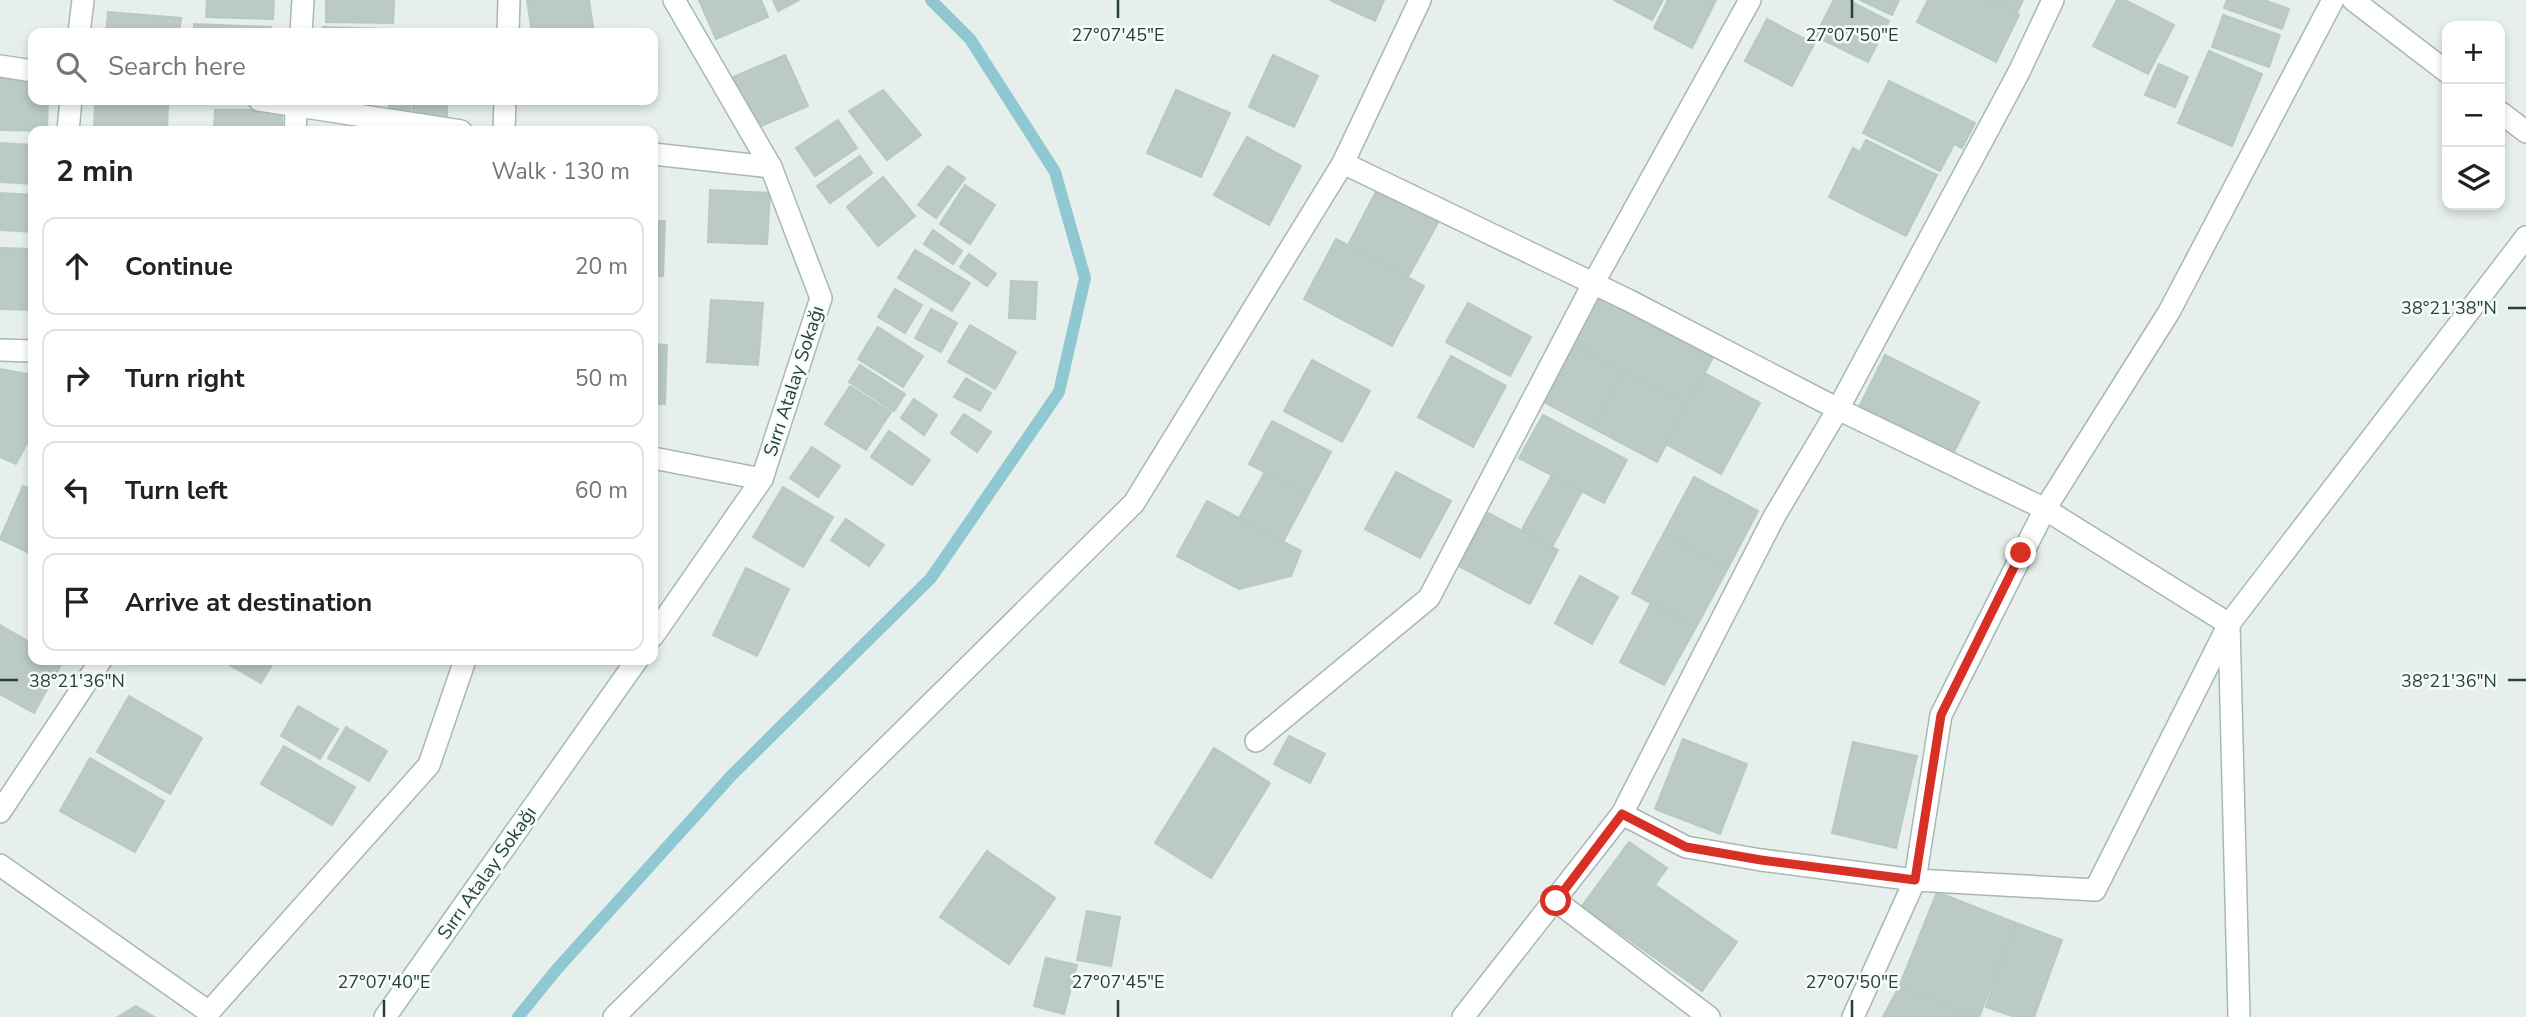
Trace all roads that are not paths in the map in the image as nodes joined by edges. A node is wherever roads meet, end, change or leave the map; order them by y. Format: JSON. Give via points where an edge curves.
{"nodes":[{"id":1,"x":83,"y":0,"type":"edge"},
{"id":2,"x":303,"y":0,"type":"edge"},
{"id":3,"x":509,"y":0,"type":"edge"},
{"id":4,"x":674,"y":0,"type":"edge"},
{"id":5,"x":1420,"y":0,"type":"edge"},
{"id":6,"x":1750,"y":0,"type":"edge"},
{"id":7,"x":2053,"y":0,"type":"edge"},
{"id":8,"x":2333,"y":0,"type":"edge"},
{"id":9,"x":2353,"y":0,"type":"edge"},
{"id":10,"x":80,"y":28,"type":"edge"},
{"id":11,"x":301,"y":28,"type":"edge"},
{"id":12,"x":508,"y":28,"type":"edge"},
{"id":13,"x":0,"y":66,"type":"edge"},
{"id":14,"x":2442,"y":68,"type":"edge"},
{"id":15,"x":28,"y":70,"type":"edge"},
{"id":16,"x":71,"y":105,"type":"edge"},
{"id":17,"x":297,"y":105,"type":"edge"},
{"id":18,"x":314,"y":105,"type":"edge"},
{"id":19,"x":505,"y":105,"type":"edge"},
{"id":20,"x":2505,"y":116,"type":"edge"},
{"id":21,"x":68,"y":126,"type":"edge"},
{"id":22,"x":295,"y":126,"type":"edge"},
{"id":23,"x":433,"y":126,"type":"edge"},
{"id":24,"x":504,"y":126,"type":"edge"},
{"id":25,"x":2526,"y":132,"type":"edge"},
{"id":26,"x":658,"y":155,"type":"edge"},
{"id":27,"x":1343,"y":163,"type":"junction"},
{"id":28,"x":771,"y":167,"type":"junction"},
{"id":29,"x":2526,"y":237,"type":"edge"},
{"id":30,"x":1593,"y":285,"type":"junction"},
{"id":31,"x":0,"y":350,"type":"edge"},
{"id":32,"x":28,"y":351,"type":"edge"},
{"id":33,"x":1838,"y":409,"type":"junction"},
{"id":34,"x":658,"y":459,"type":"edge"},
{"id":35,"x":762,"y":479,"type":"junction"},
{"id":36,"x":2045,"y":509,"type":"junction"},
{"id":37,"x":2229,"y":624,"type":"junction"},
{"id":38,"x":658,"y":629,"type":"edge"},
{"id":39,"x":98,"y":665,"type":"edge"},
{"id":40,"x":463,"y":665,"type":"edge"},
{"id":41,"x":632,"y":665,"type":"edge"},
{"id":42,"x":1256,"y":741,"type":"dead end"},
{"id":43,"x":0,"y":812,"type":"edge"},
{"id":44,"x":1622,"y":814,"type":"junction"},
{"id":45,"x":0,"y":865,"type":"edge"},
{"id":46,"x":1915,"y":880,"type":"junction"},
{"id":47,"x":1556,"y":901,"type":"junction"},
{"id":48,"x":212,"y":1015,"type":"edge"},
{"id":49,"x":385,"y":1017,"type":"edge"},
{"id":50,"x":614,"y":1017,"type":"edge"},
{"id":51,"x":1463,"y":1017,"type":"edge"},
{"id":52,"x":1709,"y":1017,"type":"edge"},
{"id":53,"x":1853,"y":1017,"type":"edge"},
{"id":54,"x":2239,"y":1017,"type":"edge"}],
"edges":[{"from":1,"to":10,"type":"street"},
{"from":2,"to":11,"type":"street"},
{"from":3,"to":12,"type":"street"},
{"from":4,"to":28,"type":"street","name":"Sırrı Atalay Sokağı"},
{"from":5,"to":27,"type":"street"},
{"from":6,"to":30,"type":"street"},
{"from":7,"to":33,"type":"street"},
{"from":8,"to":36,"type":"street","via":[[2169,312]]},
{"from":9,"to":14,"type":"street"},
{"from":13,"to":15,"type":"street"},
{"from":16,"to":21,"type":"street"},
{"from":17,"to":22,"type":"street"},
{"from":18,"to":23,"type":"street"},
{"from":19,"to":24,"type":"street"},
{"from":20,"to":25,"type":"street"},
{"from":26,"to":28,"type":"street"},
{"from":27,"to":30,"type":"street"},
{"from":27,"to":50,"type":"street","via":[[1134,503]]},
{"from":28,"to":35,"type":"street","name":"Sırrı Atalay Sokağı","via":[[821,298]]},
{"from":29,"to":37,"type":"street"},
{"from":30,"to":33,"type":"street"},
{"from":30,"to":42,"type":"street","via":[[1429,598]]},
{"from":31,"to":32,"type":"street"},
{"from":33,"to":36,"type":"street"},
{"from":33,"to":44,"type":"street","via":[[1774,517]]},
{"from":34,"to":35,"type":"street"},
{"from":35,"to":38,"type":"street","name":"Sırrı Atalay Sokağı"},
{"from":36,"to":37,"type":"street"},
{"from":36,"to":46,"type":"street","via":[[1941,715]]},
{"from":37,"to":46,"type":"street","via":[[2095,890]]},
{"from":37,"to":54,"type":"street"},
{"from":39,"to":43,"type":"street"},
{"from":40,"to":48,"type":"street","via":[[429,765]]},
{"from":41,"to":49,"type":"street","name":"Sırrı Atalay Sokağı"},
{"from":44,"to":46,"type":"street","via":[[1686,847]]},
{"from":44,"to":47,"type":"street"},
{"from":45,"to":48,"type":"street"},
{"from":46,"to":53,"type":"street"},
{"from":47,"to":51,"type":"street"},
{"from":47,"to":52,"type":"street"}]}
